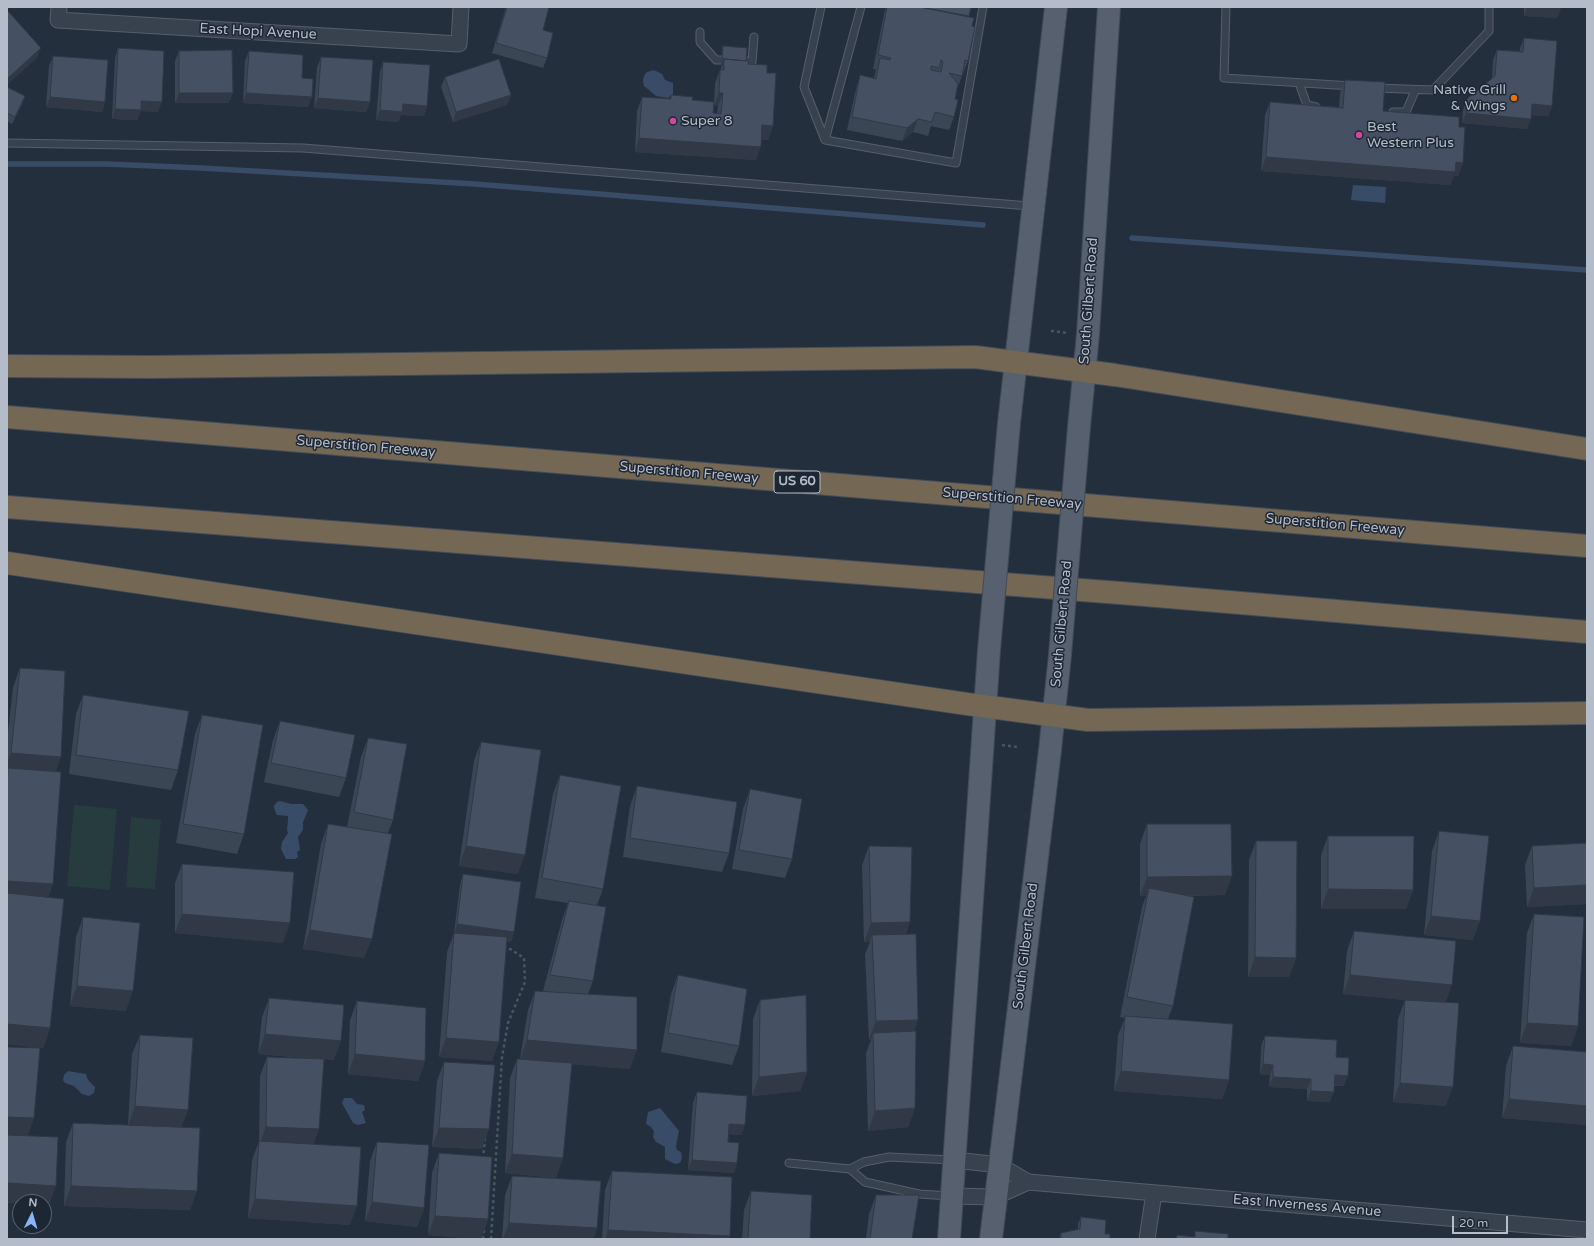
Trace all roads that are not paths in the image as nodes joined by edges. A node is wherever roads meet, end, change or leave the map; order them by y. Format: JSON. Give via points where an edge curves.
{"nodes":[{"id":1,"x":461,"y":7,"type":"edge"},
{"id":2,"x":821,"y":7,"type":"edge"},
{"id":3,"x":861,"y":7,"type":"edge"},
{"id":4,"x":983,"y":7,"type":"edge"},
{"id":5,"x":1056,"y":7,"type":"edge"},
{"id":6,"x":1109,"y":7,"type":"edge"},
{"id":7,"x":1226,"y":7,"type":"edge"},
{"id":8,"x":1490,"y":7,"type":"edge"},
{"id":9,"x":58,"y":13,"type":"edge"},
{"id":10,"x":700,"y":32,"type":"dead end"},
{"id":11,"x":754,"y":37,"type":"dead end"},
{"id":12,"x":722,"y":60,"type":"edge"},
{"id":13,"x":745,"y":62,"type":"edge"},
{"id":14,"x":1299,"y":83,"type":"junction"},
{"id":15,"x":1415,"y":90,"type":"junction"},
{"id":16,"x":1324,"y":109,"type":"edge"},
{"id":17,"x":1385,"y":113,"type":"edge"},
{"id":18,"x":825,"y":140,"type":"junction"},
{"id":19,"x":7,"y":143,"type":"edge"},
{"id":20,"x":1033,"y":206,"type":"junction"},
{"id":21,"x":1016,"y":363,"type":"junction"},
{"id":22,"x":7,"y":366,"type":"edge"},
{"id":23,"x":1084,"y":371,"type":"junction"},
{"id":24,"x":7,"y":417,"type":"edge"},
{"id":25,"x":1587,"y":449,"type":"edge"},
{"id":26,"x":7,"y":508,"type":"edge"},
{"id":27,"x":1587,"y":546,"type":"edge"},
{"id":28,"x":7,"y":563,"type":"edge"},
{"id":29,"x":1587,"y":632,"type":"edge"},
{"id":30,"x":984,"y":707,"type":"junction"},
{"id":31,"x":1587,"y":713,"type":"edge"},
{"id":32,"x":1054,"y":716,"type":"junction"},
{"id":33,"x":954,"y":1160,"type":"junction"},
{"id":34,"x":790,"y":1164,"type":"dead end"},
{"id":35,"x":999,"y":1166,"type":"junction"},
{"id":36,"x":850,"y":1169,"type":"junction"},
{"id":37,"x":1028,"y":1182,"type":"junction"},
{"id":38,"x":1154,"y":1193,"type":"junction"},
{"id":39,"x":953,"y":1196,"type":"junction"},
{"id":40,"x":995,"y":1196,"type":"junction"},
{"id":41,"x":1587,"y":1230,"type":"edge"},
{"id":42,"x":949,"y":1239,"type":"edge"},
{"id":43,"x":991,"y":1239,"type":"edge"},
{"id":44,"x":1147,"y":1239,"type":"edge"}],
"edges":[{"from":1,"to":9,"type":"street","name":"East Hopi Avenue","via":[[459,44]]},
{"from":2,"to":18,"type":"lane","via":[[804,87]]},
{"from":3,"to":18,"type":"lane"},
{"from":4,"to":18,"type":"lane","via":[[956,163]]},
{"from":5,"to":20,"type":"main road"},
{"from":6,"to":23,"type":"main road","name":"South Gilbert Road"},
{"from":7,"to":14,"type":"lane","via":[[1224,78]]},
{"from":8,"to":15,"type":"lane","via":[[1489,31],[1466,57],[1433,90]]},
{"from":10,"to":12,"type":"lane","via":[[700,42],[716,60]]},
{"from":11,"to":13,"type":"lane","via":[[752,62]]},
{"from":14,"to":15,"type":"lane"},
{"from":14,"to":16,"type":"lane","via":[[1307,105]]},
{"from":15,"to":17,"type":"lane","via":[[1406,112]]},
{"from":19,"to":20,"type":"lane","via":[[303,148]]},
{"from":20,"to":21,"type":"main road"},
{"from":21,"to":22,"type":"highway","via":[[975,357]]},
{"from":21,"to":23,"type":"highway"},
{"from":21,"to":30,"type":"main road","bridge":true},
{"from":23,"to":25,"type":"highway"},
{"from":23,"to":32,"type":"main road","name":"South Gilbert Road","bridge":true},
{"from":24,"to":27,"type":"highway","name":"Superstition Freeway","number":"US 60"},
{"from":26,"to":29,"type":"highway","via":[[1133,594]]},
{"from":28,"to":30,"type":"highway"},
{"from":30,"to":32,"type":"highway"},
{"from":30,"to":33,"type":"main road"},
{"from":31,"to":32,"type":"highway","via":[[1088,720]]},
{"from":32,"to":35,"type":"main road","name":"South Gilbert Road"},
{"from":33,"to":35,"type":"street","name":"East Inverness Avenue"},
{"from":33,"to":36,"type":"lane","via":[[889,1157],[864,1162]]},
{"from":33,"to":39,"type":"main road"},
{"from":34,"to":36,"type":"lane"},
{"from":35,"to":37,"type":"street","name":"East Inverness Avenue"},
{"from":35,"to":40,"type":"main road","name":"South Gilbert Road"},
{"from":36,"to":39,"type":"lane","via":[[865,1182],[919,1194]]},
{"from":37,"to":38,"type":"street","name":"East Inverness Avenue"},
{"from":37,"to":40,"type":"street","name":"East Inverness Avenue"},
{"from":38,"to":41,"type":"street","name":"East Inverness Avenue"},
{"from":38,"to":44,"type":"street"},
{"from":39,"to":40,"type":"street","name":"East Inverness Avenue"},
{"from":39,"to":42,"type":"main road"},
{"from":40,"to":43,"type":"main road","name":"South Gilbert Road"}]}
